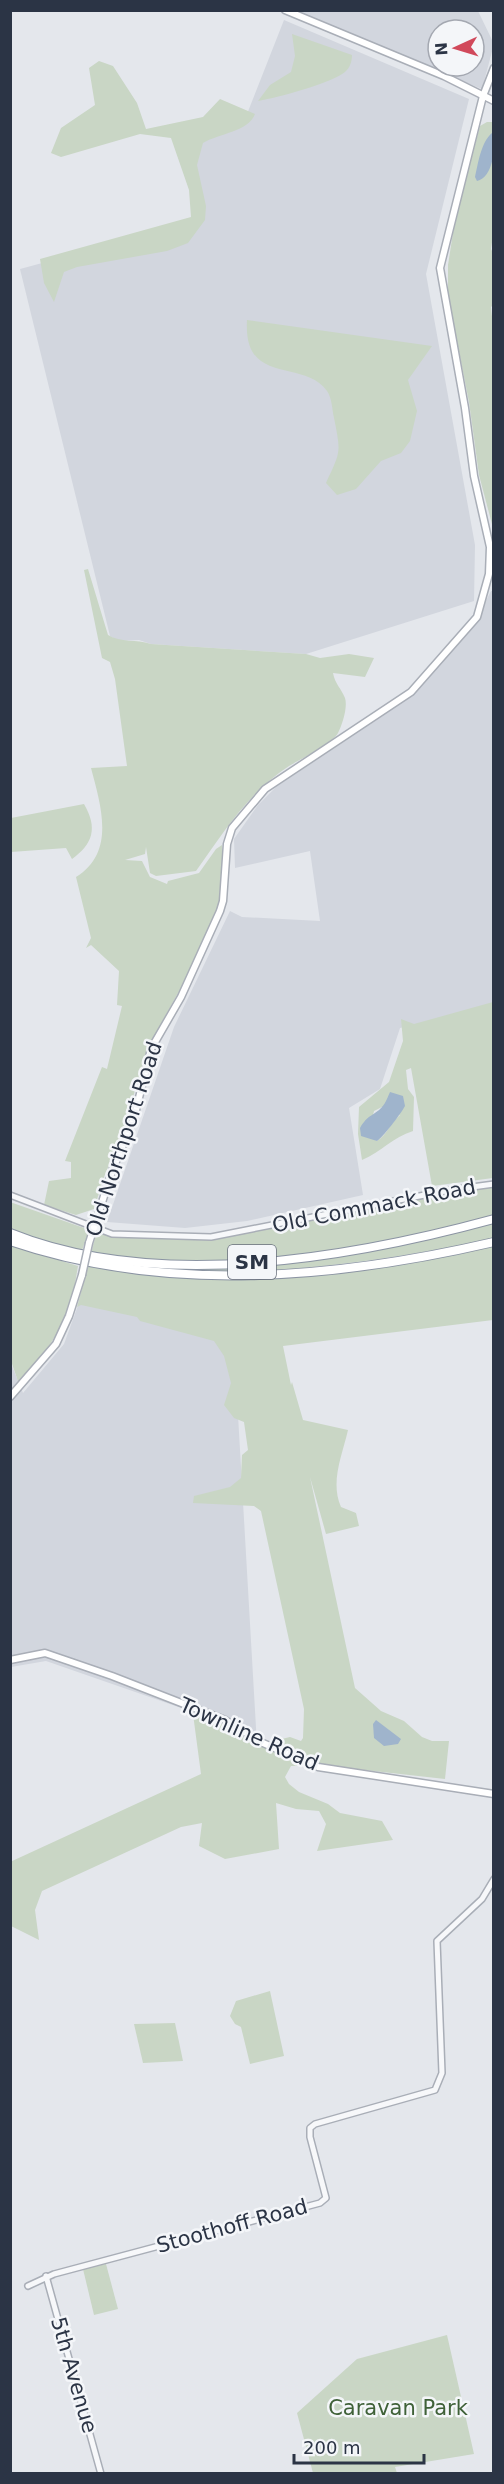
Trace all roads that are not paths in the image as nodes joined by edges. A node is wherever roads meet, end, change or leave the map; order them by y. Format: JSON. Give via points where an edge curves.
{"nodes":[{"id":1,"x":285,"y":10,"type":"edge"},
{"id":2,"x":494,"y":68,"type":"edge"},
{"id":3,"x":483,"y":96,"type":"junction"},
{"id":4,"x":494,"y":101,"type":"edge"},
{"id":5,"x":494,"y":1184,"type":"edge"},
{"id":6,"x":10,"y":1195,"type":"edge"},
{"id":7,"x":494,"y":1218,"type":"edge"},
{"id":8,"x":94,"y":1228,"type":"junction"},
{"id":9,"x":10,"y":1233,"type":"edge"},
{"id":10,"x":10,"y":1241,"type":"edge"},
{"id":11,"x":494,"y":1242,"type":"edge"},
{"id":12,"x":10,"y":1397,"type":"edge"},
{"id":13,"x":10,"y":1660,"type":"edge"},
{"id":14,"x":494,"y":1794,"type":"edge"},
{"id":15,"x":494,"y":1879,"type":"edge"},
{"id":16,"x":46,"y":2276,"type":"junction"},
{"id":17,"x":28,"y":2286,"type":"dead end"},
{"id":18,"x":101,"y":2474,"type":"edge"}],
"edges":[{"from":1,"to":3,"type":"main road","via":[[444,75]]},
{"from":2,"to":3,"type":"main road","name":"Old Northport Road"},
{"from":3,"to":4,"type":"main road"},
{"from":3,"to":8,"type":"main road","name":"Old Northport Road","via":[[440,268],[474,476],[490,547],[489,574],[477,616],[411,692],[265,789],[232,828],[220,911],[181,997],[151,1048],[134,1118]]},
{"from":5,"to":8,"type":"street","name":"Old Commack Road","via":[[211,1237],[112,1234]]},
{"from":6,"to":8,"type":"street","name":"Old Commack Road"},
{"from":7,"to":9,"type":"highway","number":"SM","via":[[387,1244],[202,1266],[121,1262],[67,1251]]},
{"from":8,"to":12,"type":"main road","name":"Old Northport Road","bridge":true,"via":[[69,1316],[56,1344]]},
{"from":10,"to":11,"type":"highway","number":"SM","via":[[73,1260],[135,1271],[235,1276],[388,1263]]},
{"from":13,"to":14,"type":"main road","name":"Townline Road","via":[[45,1653],[112,1676],[225,1720],[263,1743],[318,1767]]},
{"from":15,"to":16,"type":"street","name":"Stoothoff Road","via":[[482,1899],[437,1941],[442,2073],[435,2090],[310,2128],[326,2198],[320,2203]]},
{"from":16,"to":17,"type":"street","name":"Stoothoff Road"},
{"from":16,"to":18,"type":"street","name":"5th Avenue"}]}
